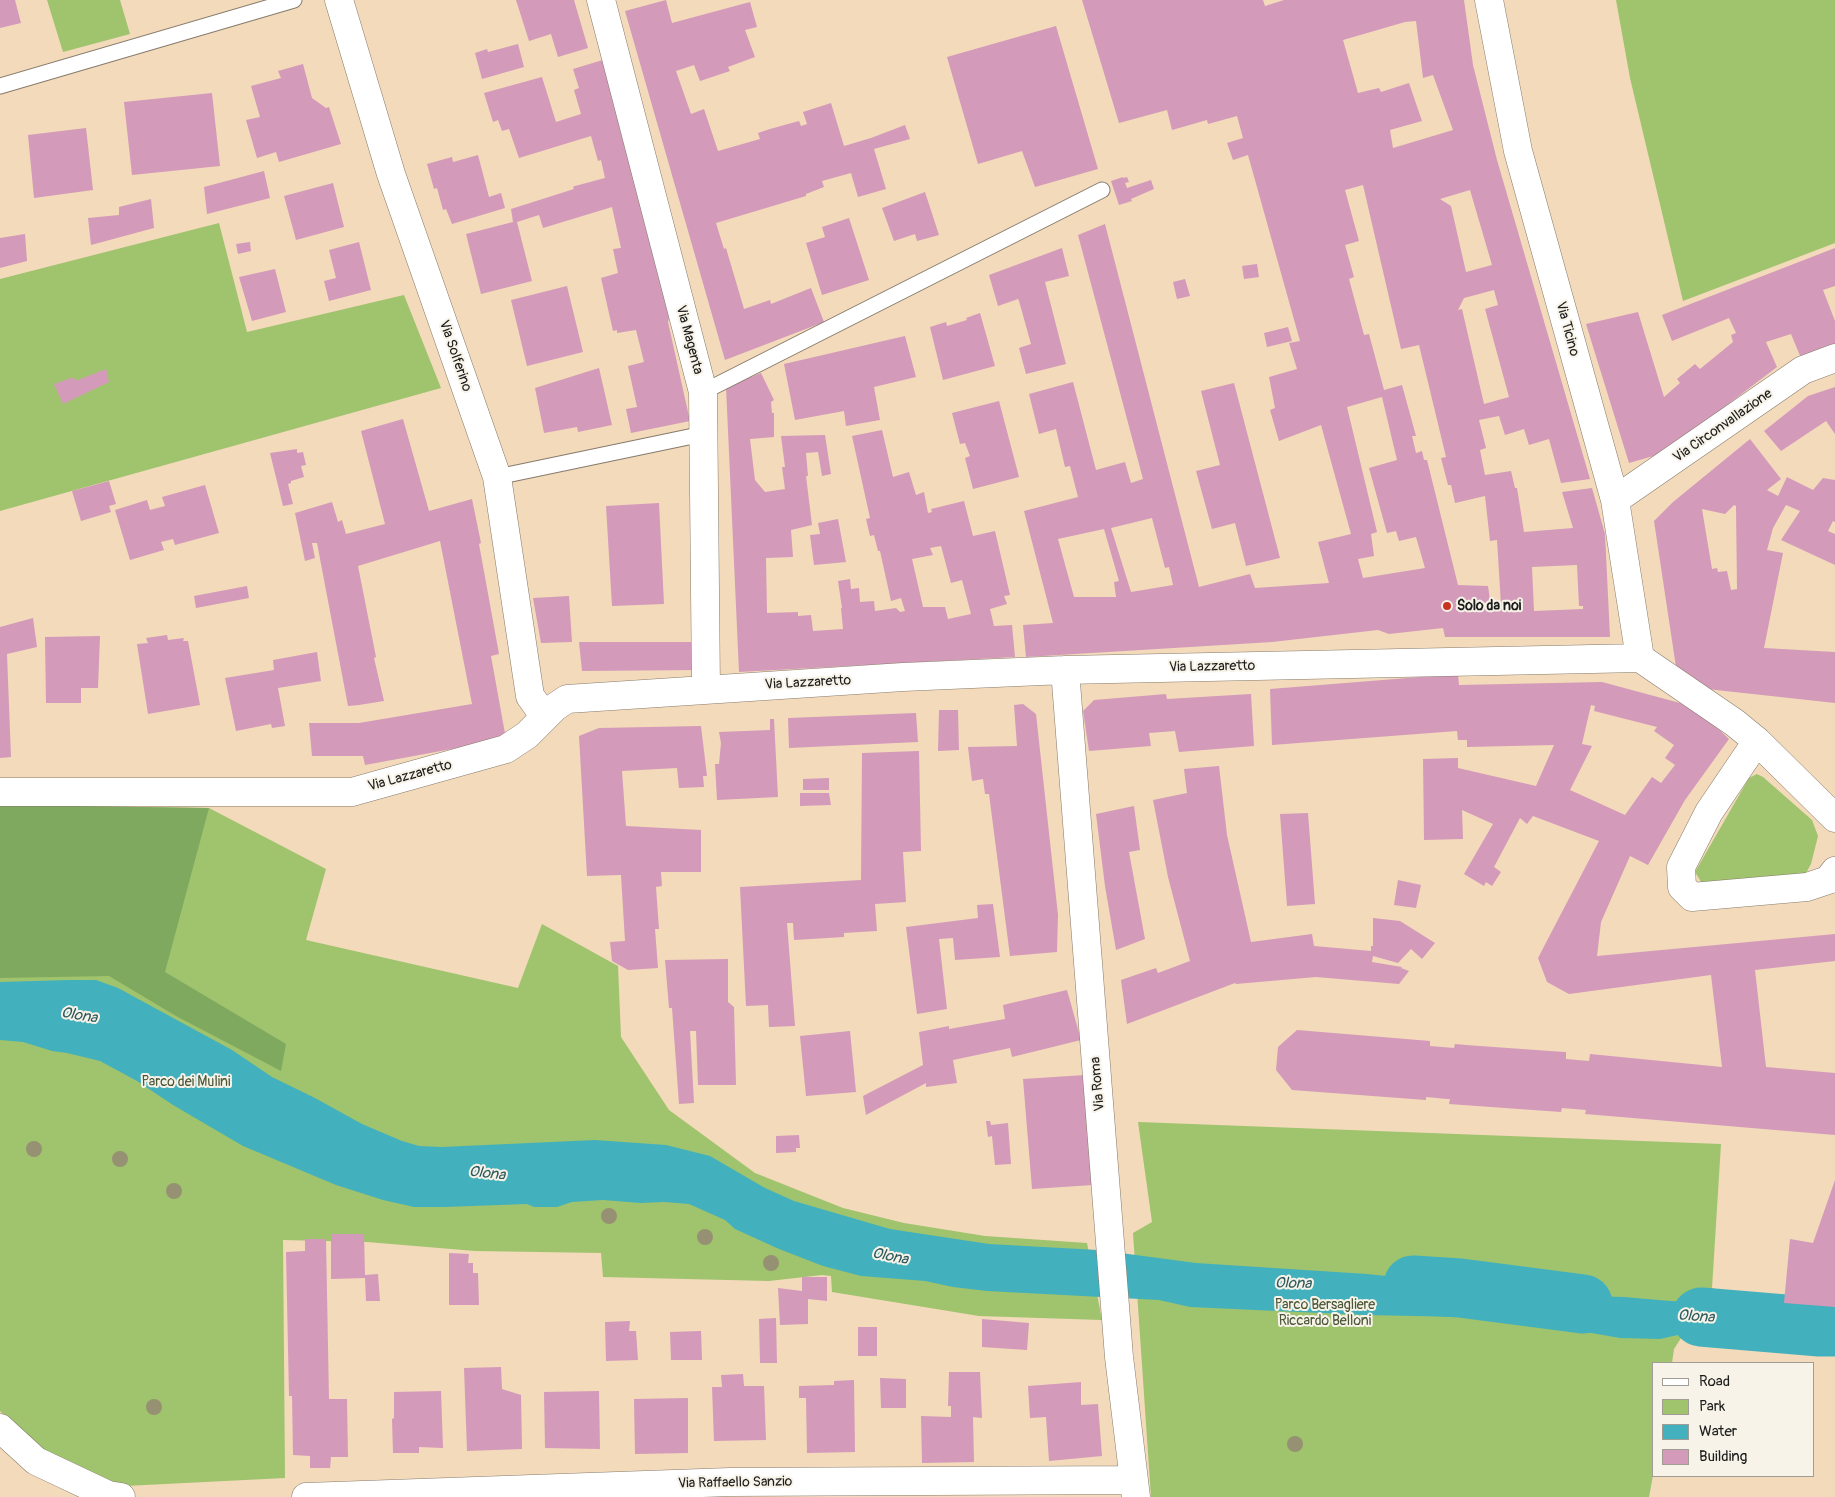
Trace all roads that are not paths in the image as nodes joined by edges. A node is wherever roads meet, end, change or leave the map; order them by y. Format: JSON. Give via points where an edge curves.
{"nodes":[{"id":1,"x":294,"y":0,"type":"edge"},
{"id":2,"x":339,"y":0,"type":"edge"},
{"id":3,"x":601,"y":0,"type":"edge"},
{"id":4,"x":1489,"y":0,"type":"edge"},
{"id":5,"x":0,"y":86,"type":"edge"},
{"id":6,"x":1102,"y":190,"type":"dead end"},
{"id":7,"x":1835,"y":358,"type":"edge"},
{"id":8,"x":703,"y":392,"type":"junction"},
{"id":9,"x":703,"y":434,"type":"junction"},
{"id":10,"x":497,"y":476,"type":"junction"},
{"id":11,"x":1615,"y":500,"type":"junction"},
{"id":12,"x":1640,"y":658,"type":"junction"},
{"id":13,"x":1065,"y":670,"type":"junction"},
{"id":14,"x":706,"y":689,"type":"junction"},
{"id":15,"x":545,"y":717,"type":"junction"},
{"id":16,"x":1758,"y":741,"type":"junction"},
{"id":17,"x":0,"y":792,"type":"edge"},
{"id":18,"x":1835,"y":818,"type":"edge"},
{"id":19,"x":1835,"y":871,"type":"edge"},
{"id":20,"x":0,"y":1428,"type":"edge"},
{"id":21,"x":1135,"y":1489,"type":"edge"},
{"id":22,"x":731,"y":1490,"type":"edge"},
{"id":23,"x":121,"y":1497,"type":"edge"},
{"id":24,"x":306,"y":1497,"type":"edge"}],
"edges":[{"from":1,"to":5,"type":"lane"},
{"from":2,"to":10,"type":"street","name":"Via Solferino","via":[[391,174]]},
{"from":3,"to":8,"type":"street","name":"Via Magenta"},
{"from":4,"to":11,"type":"street","name":"Via Ticino","via":[[1518,151]]},
{"from":6,"to":8,"type":"lane"},
{"from":7,"to":11,"type":"street","name":"Via Circonvallazione","via":[[1803,370]]},
{"from":8,"to":9,"type":"street","name":"Via Magenta"},
{"from":9,"to":10,"type":"lane"},
{"from":9,"to":14,"type":"street","name":"Via Magenta"},
{"from":10,"to":15,"type":"street","name":"Via Solferino","via":[[530,696]]},
{"from":11,"to":12,"type":"street","name":"Via Ticino"},
{"from":12,"to":13,"type":"street","name":"Via Lazzaretto"},
{"from":12,"to":16,"type":"street"},
{"from":13,"to":14,"type":"street","name":"Via Lazzaretto"},
{"from":13,"to":21,"type":"street","name":"Via Roma","via":[[1119,1357]]},
{"from":14,"to":15,"type":"street","name":"Via Lazzaretto","via":[[567,699]]},
{"from":15,"to":17,"type":"street","name":"Via Lazzaretto","via":[[506,749],[352,792]]},
{"from":16,"to":18,"type":"street"},
{"from":16,"to":19,"type":"street","via":[[1710,812],[1682,867],[1682,887],[1692,897],[1807,887],[1828,880]]},
{"from":20,"to":23,"type":"street","via":[[36,1461],[108,1495]]},
{"from":21,"to":22,"type":"street","name":"Via Raffaello Sanzio"},
{"from":22,"to":24,"type":"street","name":"Via Raffaello Sanzio"}]}
